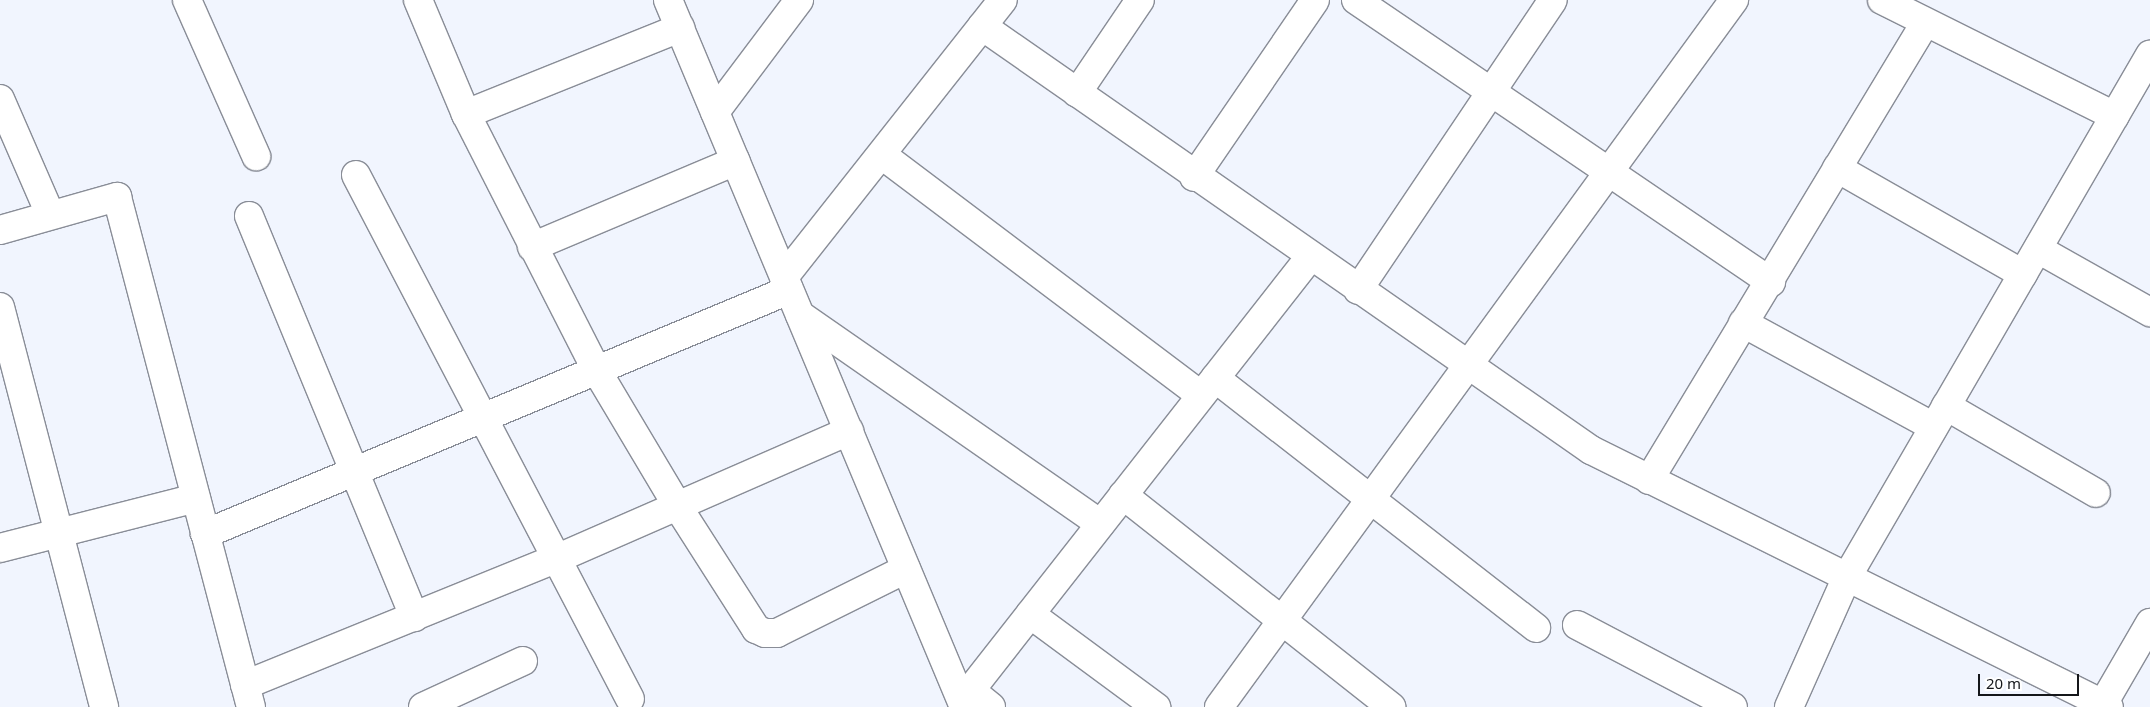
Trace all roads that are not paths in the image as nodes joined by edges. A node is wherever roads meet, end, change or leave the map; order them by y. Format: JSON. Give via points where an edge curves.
{"nodes":[{"id":1,"x":187,"y":0,"type":"edge"},
{"id":2,"x":418,"y":0,"type":"edge"},
{"id":3,"x":799,"y":0,"type":"edge"},
{"id":4,"x":1003,"y":0,"type":"edge"},
{"id":5,"x":1140,"y":0,"type":"edge"},
{"id":6,"x":1315,"y":0,"type":"edge"},
{"id":7,"x":1356,"y":0,"type":"edge"},
{"id":8,"x":1553,"y":0,"type":"edge"},
{"id":9,"x":1734,"y":0,"type":"edge"},
{"id":10,"x":1882,"y":0,"type":"edge"},
{"id":11,"x":674,"y":9,"type":"edge"},
{"id":12,"x":1925,"y":22,"type":"junction"},
{"id":13,"x":982,"y":26,"type":"junction"},
{"id":14,"x":2150,"y":55,"type":"edge"},
{"id":15,"x":1491,"y":92,"type":"junction"},
{"id":16,"x":1077,"y":93,"type":"junction"},
{"id":17,"x":2140,"y":95,"type":"edge"},
{"id":18,"x":0,"y":100,"type":"edge"},
{"id":19,"x":715,"y":112,"type":"junction"},
{"id":20,"x":466,"y":114,"type":"junction"},
{"id":21,"x":2115,"y":116,"type":"junction"},
{"id":22,"x":882,"y":155,"type":"junction"},
{"id":23,"x":256,"y":156,"type":"dead end"},
{"id":24,"x":736,"y":161,"type":"junction"},
{"id":25,"x":1837,"y":168,"type":"junction"},
{"id":26,"x":1611,"y":173,"type":"junction"},
{"id":27,"x":356,"y":175,"type":"dead end"},
{"id":28,"x":1194,"y":177,"type":"junction"},
{"id":29,"x":50,"y":214,"type":"junction"},
{"id":30,"x":249,"y":216,"type":"dead end"},
{"id":31,"x":0,"y":230,"type":"edge"},
{"id":32,"x":532,"y":247,"type":"junction"},
{"id":33,"x":2038,"y":249,"type":"junction"},
{"id":34,"x":1310,"y":257,"type":"junction"},
{"id":35,"x":2023,"y":274,"type":"junction"},
{"id":36,"x":1771,"y":282,"type":"junction"},
{"id":37,"x":787,"y":283,"type":"junction"},
{"id":38,"x":1358,"y":290,"type":"junction"},
{"id":39,"x":0,"y":307,"type":"edge"},
{"id":40,"x":2150,"y":312,"type":"edge"},
{"id":41,"x":800,"y":315,"type":"junction"},
{"id":42,"x":1744,"y":323,"type":"junction"},
{"id":43,"x":1469,"y":366,"type":"junction"},
{"id":44,"x":597,"y":371,"type":"junction"},
{"id":45,"x":1208,"y":386,"type":"junction"},
{"id":46,"x":1940,"y":416,"type":"junction"},
{"id":47,"x":483,"y":418,"type":"junction"},
{"id":48,"x":849,"y":431,"type":"junction"},
{"id":49,"x":354,"y":472,"type":"junction"},
{"id":50,"x":1649,"y":480,"type":"junction"},
{"id":51,"x":2096,"y":492,"type":"dead end"},
{"id":52,"x":1123,"y":495,"type":"junction"},
{"id":53,"x":196,"y":498,"type":"junction"},
{"id":54,"x":1372,"y":498,"type":"junction"},
{"id":55,"x":678,"y":507,"type":"junction"},
{"id":56,"x":1101,"y":524,"type":"junction"},
{"id":57,"x":59,"y":533,"type":"junction"},
{"id":58,"x":205,"y":534,"type":"junction"},
{"id":59,"x":0,"y":548,"type":"edge"},
{"id":60,"x":556,"y":559,"type":"junction"},
{"id":61,"x":906,"y":569,"type":"junction"},
{"id":62,"x":1847,"y":577,"type":"junction"},
{"id":63,"x":1030,"y":614,"type":"junction"},
{"id":64,"x":414,"y":616,"type":"junction"},
{"id":65,"x":1282,"y":620,"type":"junction"},
{"id":66,"x":2150,"y":623,"type":"edge"},
{"id":67,"x":1577,"y":625,"type":"dead end"},
{"id":68,"x":1536,"y":628,"type":"dead end"},
{"id":69,"x":523,"y":662,"type":"dead end"},
{"id":70,"x":248,"y":696,"type":"edge"},
{"id":71,"x":630,"y":699,"type":"dead end"},
{"id":72,"x":972,"y":701,"type":"edge"},
{"id":73,"x":2106,"y":706,"type":"edge"},
{"id":74,"x":104,"y":707,"type":"edge"},
{"id":75,"x":423,"y":707,"type":"edge"},
{"id":76,"x":1156,"y":707,"type":"edge"},
{"id":77,"x":1219,"y":707,"type":"edge"},
{"id":78,"x":1391,"y":707,"type":"edge"},
{"id":79,"x":1733,"y":707,"type":"edge"},
{"id":80,"x":1789,"y":707,"type":"edge"}],
"edges":[{"from":1,"to":23,"type":"street"},
{"from":2,"to":20,"type":"street"},
{"from":3,"to":19,"type":"street"},
{"from":4,"to":13,"type":"street"},
{"from":5,"to":16,"type":"street"},
{"from":6,"to":28,"type":"street"},
{"from":7,"to":15,"type":"street"},
{"from":8,"to":15,"type":"street"},
{"from":9,"to":26,"type":"street"},
{"from":10,"to":12,"type":"street"},
{"from":11,"to":19,"type":"street"},
{"from":11,"to":20,"type":"street"},
{"from":12,"to":21,"type":"street"},
{"from":12,"to":25,"type":"street"},
{"from":13,"to":16,"type":"street"},
{"from":13,"to":22,"type":"street"},
{"from":14,"to":17,"type":"street"},
{"from":15,"to":26,"type":"street"},
{"from":15,"to":38,"type":"street"},
{"from":16,"to":28,"type":"street"},
{"from":17,"to":21,"type":"street"},
{"from":18,"to":29,"type":"street"},
{"from":19,"to":24,"type":"street"},
{"from":20,"to":32,"type":"street"},
{"from":21,"to":33,"type":"street"},
{"from":22,"to":37,"type":"street"},
{"from":22,"to":45,"type":"street"},
{"from":24,"to":32,"type":"street"},
{"from":24,"to":37,"type":"street"},
{"from":25,"to":35,"type":"street"},
{"from":25,"to":36,"type":"street"},
{"from":26,"to":36,"type":"street"},
{"from":26,"to":43,"type":"street"},
{"from":27,"to":47,"type":"street"},
{"from":28,"to":34,"type":"street"},
{"from":29,"to":31,"type":"street"},
{"from":29,"to":53,"type":"street","via":[[117,197]]},
{"from":30,"to":49,"type":"street"},
{"from":32,"to":44,"type":"street"},
{"from":33,"to":35,"type":"street"},
{"from":33,"to":40,"type":"street"},
{"from":34,"to":38,"type":"street"},
{"from":34,"to":45,"type":"street"},
{"from":35,"to":46,"type":"street"},
{"from":36,"to":42,"type":"street"},
{"from":37,"to":41,"type":"street"},
{"from":37,"to":44,"type":"street"},
{"from":38,"to":43,"type":"street"},
{"from":39,"to":57,"type":"street"},
{"from":41,"to":48,"type":"street"},
{"from":41,"to":56,"type":"street"},
{"from":42,"to":46,"type":"street"},
{"from":42,"to":50,"type":"street"},
{"from":43,"to":50,"type":"street","via":[[1591,450]]},
{"from":43,"to":54,"type":"street"},
{"from":44,"to":47,"type":"street"},
{"from":44,"to":55,"type":"street"},
{"from":45,"to":52,"type":"street"},
{"from":45,"to":54,"type":"street"},
{"from":46,"to":51,"type":"street"},
{"from":46,"to":62,"type":"street"},
{"from":47,"to":49,"type":"street"},
{"from":47,"to":60,"type":"street"},
{"from":48,"to":55,"type":"street"},
{"from":48,"to":61,"type":"street"},
{"from":49,"to":58,"type":"street"},
{"from":49,"to":64,"type":"street"},
{"from":50,"to":62,"type":"street"},
{"from":52,"to":56,"type":"street"},
{"from":52,"to":65,"type":"street"},
{"from":53,"to":57,"type":"street"},
{"from":53,"to":58,"type":"street"},
{"from":54,"to":65,"type":"street"},
{"from":54,"to":68,"type":"street"},
{"from":55,"to":60,"type":"street"},
{"from":55,"to":61,"type":"street","via":[[756,629],[765,633],[778,632],[797,624]]},
{"from":56,"to":63,"type":"street"},
{"from":57,"to":59,"type":"street"},
{"from":57,"to":74,"type":"street"},
{"from":58,"to":70,"type":"street"},
{"from":60,"to":64,"type":"street"},
{"from":60,"to":71,"type":"street"},
{"from":61,"to":72,"type":"street"},
{"from":62,"to":73,"type":"street"},
{"from":62,"to":80,"type":"street"},
{"from":63,"to":72,"type":"street"},
{"from":63,"to":76,"type":"street"},
{"from":64,"to":70,"type":"street"},
{"from":65,"to":77,"type":"street"},
{"from":65,"to":78,"type":"street"},
{"from":66,"to":73,"type":"street"},
{"from":67,"to":79,"type":"street"},
{"from":69,"to":75,"type":"street"}]}
